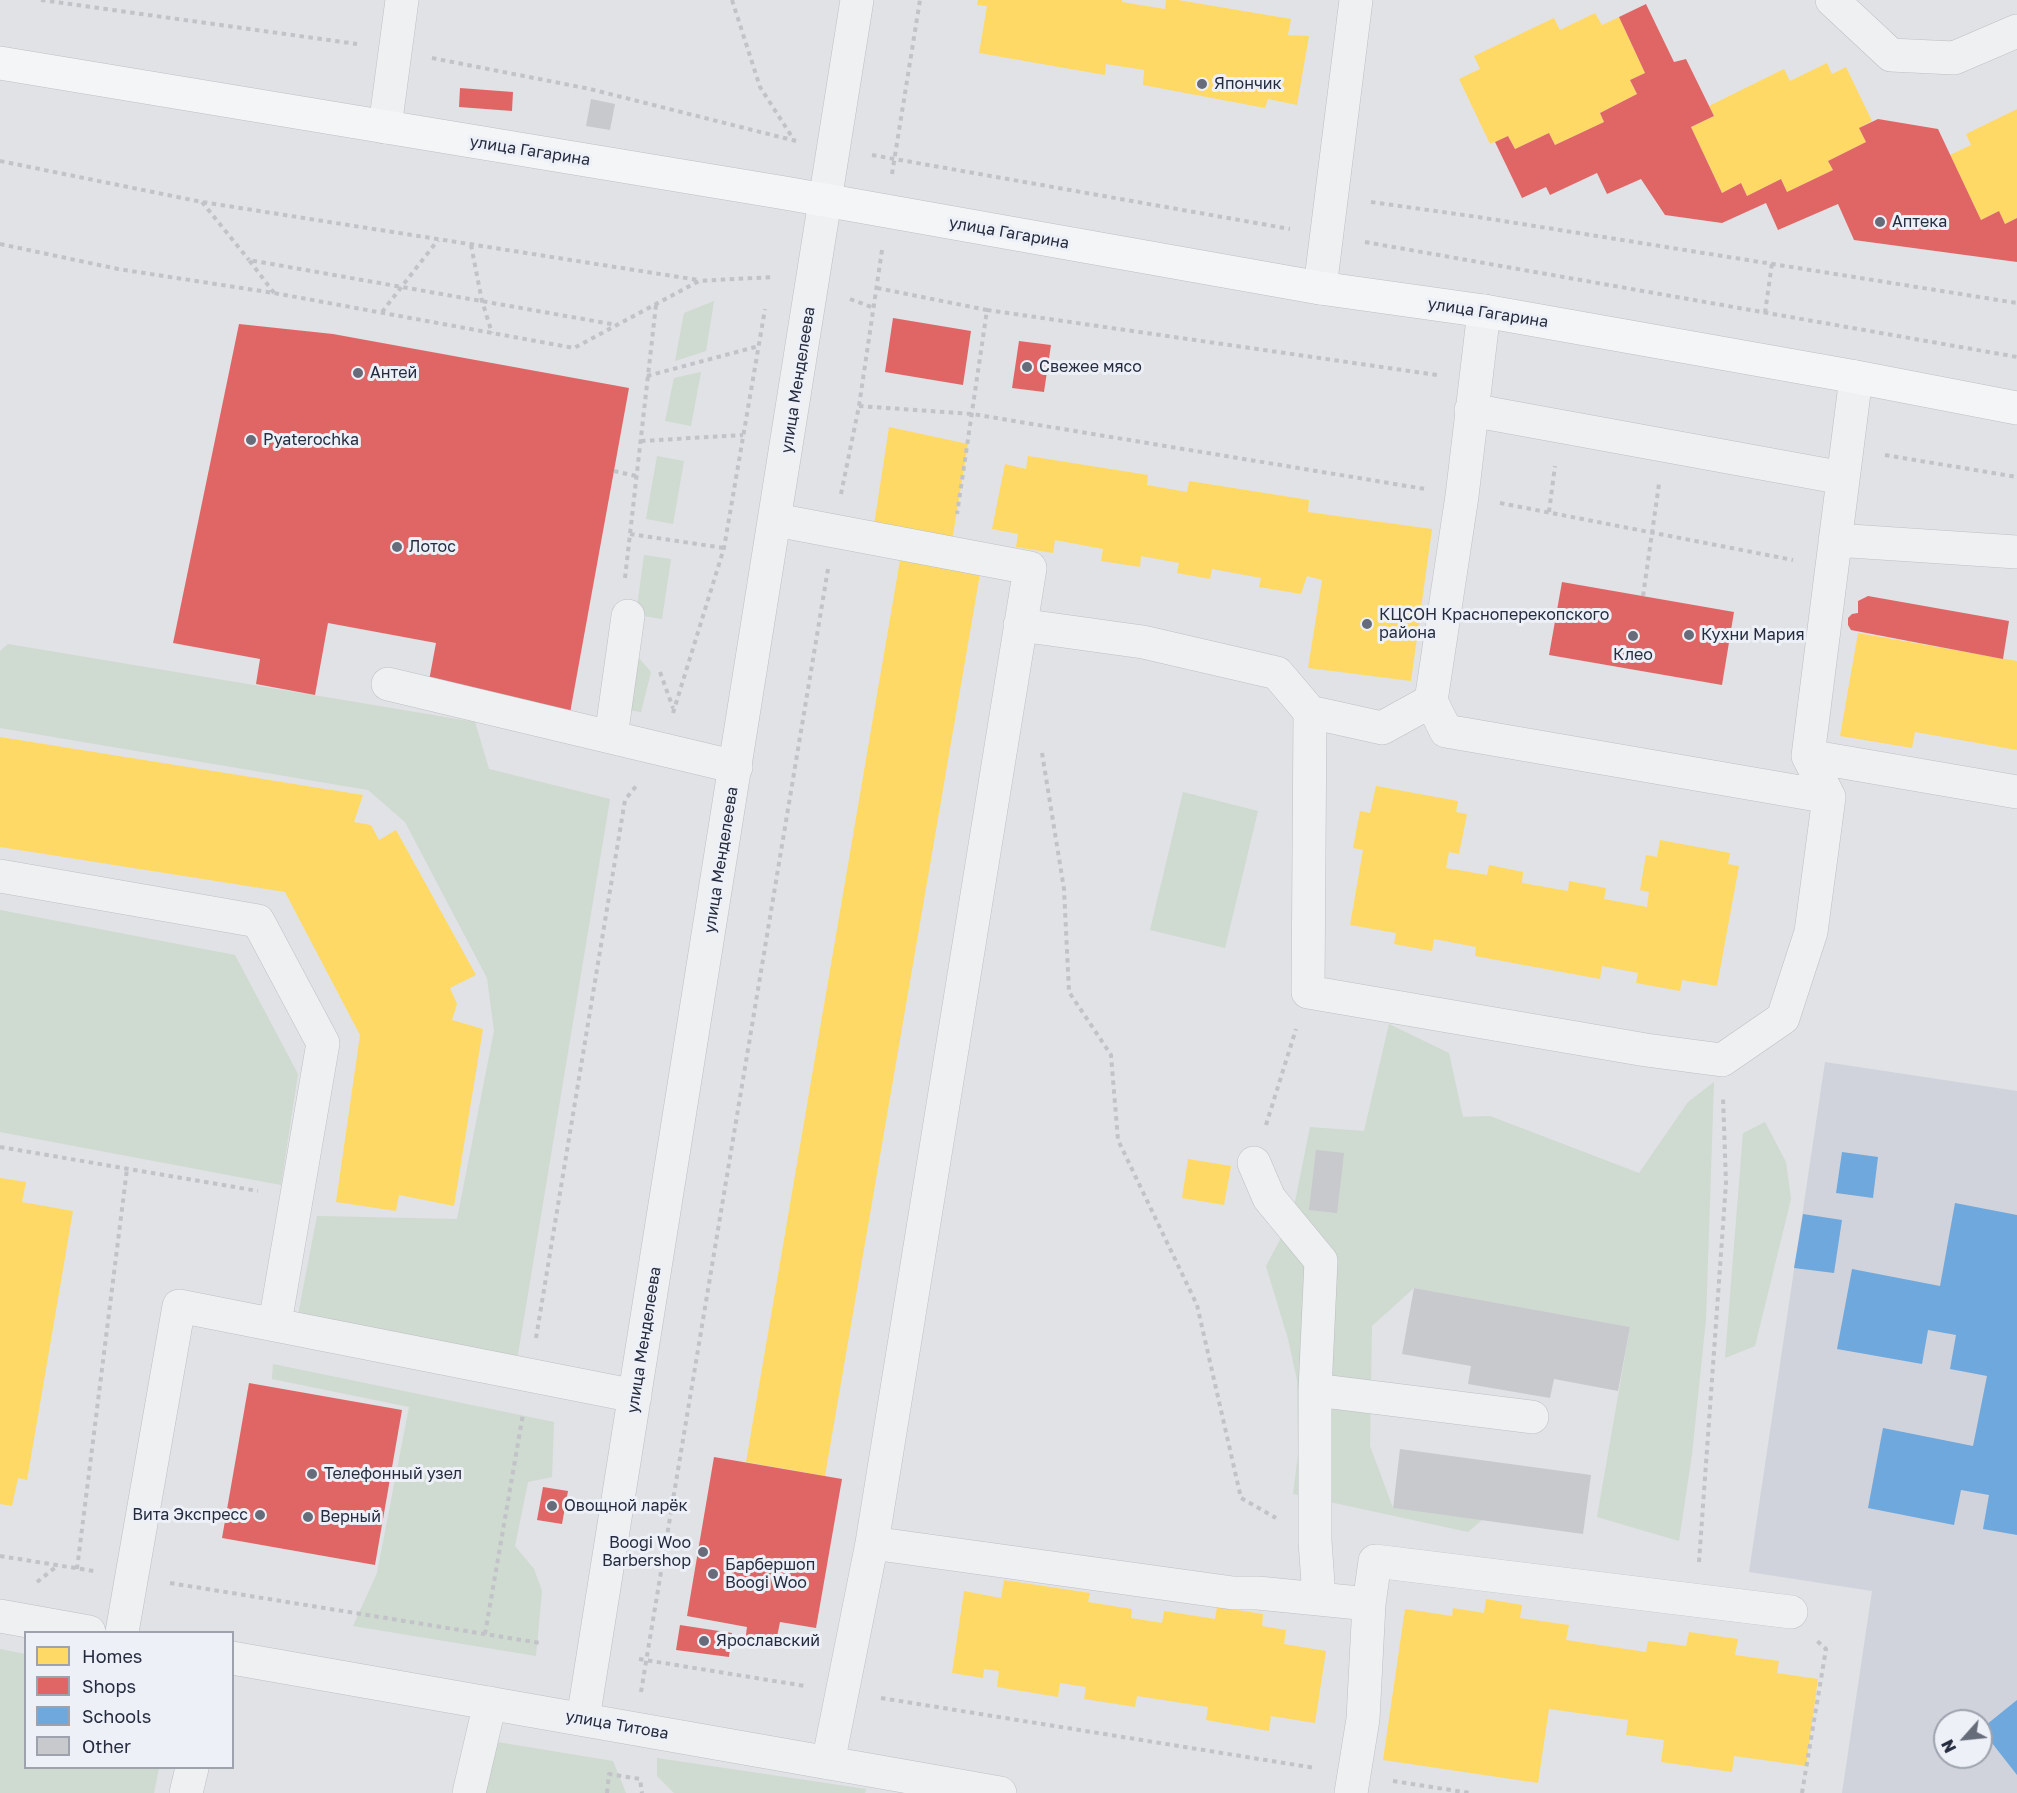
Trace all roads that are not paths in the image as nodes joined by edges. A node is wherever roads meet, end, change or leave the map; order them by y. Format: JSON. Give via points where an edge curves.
{"nodes":[{"id":1,"x":402,"y":0,"type":"edge"},
{"id":2,"x":857,"y":0,"type":"edge"},
{"id":3,"x":1356,"y":0,"type":"edge"},
{"id":4,"x":1832,"y":0,"type":"edge"},
{"id":5,"x":2017,"y":31,"type":"edge"},
{"id":6,"x":0,"y":63,"type":"edge"},
{"id":7,"x":385,"y":127,"type":"junction"},
{"id":8,"x":827,"y":202,"type":"junction"},
{"id":9,"x":1320,"y":288,"type":"junction"},
{"id":10,"x":1484,"y":311,"type":"junction"},
{"id":11,"x":1856,"y":377,"type":"junction"},
{"id":12,"x":2017,"y":408,"type":"edge"},
{"id":13,"x":1471,"y":410,"type":"junction"},
{"id":14,"x":1843,"y":478,"type":"junction"},
{"id":15,"x":776,"y":520,"type":"junction"},
{"id":16,"x":2017,"y":552,"type":"edge"},
{"id":17,"x":1834,"y":554,"type":"junction"},
{"id":18,"x":628,"y":616,"type":"road end"},
{"id":19,"x":1020,"y":625,"type":"junction"},
{"id":20,"x":388,"y":684,"type":"dead end"},
{"id":21,"x":1431,"y":701,"type":"junction"},
{"id":22,"x":1310,"y":712,"type":"junction"},
{"id":23,"x":611,"y":737,"type":"junction"},
{"id":24,"x":1808,"y":756,"type":"junction"},
{"id":25,"x":736,"y":767,"type":"junction"},
{"id":26,"x":2017,"y":792,"type":"edge"},
{"id":27,"x":1828,"y":797,"type":"junction"},
{"id":28,"x":0,"y":876,"type":"edge"},
{"id":29,"x":1254,"y":1163,"type":"road end"},
{"id":30,"x":275,"y":1323,"type":"junction"},
{"id":31,"x":1315,"y":1390,"type":"junction"},
{"id":32,"x":635,"y":1396,"type":"junction"},
{"id":33,"x":1532,"y":1417,"type":"dead end"},
{"id":34,"x":872,"y":1543,"type":"junction"},
{"id":35,"x":1319,"y":1598,"type":"junction"},
{"id":36,"x":1369,"y":1604,"type":"junction"},
{"id":37,"x":1791,"y":1612,"type":"road end"},
{"id":38,"x":0,"y":1616,"type":"edge"},
{"id":39,"x":84,"y":1631,"type":"edge"},
{"id":40,"x":122,"y":1631,"type":"edge"},
{"id":41,"x":234,"y":1658,"type":"edge"},
{"id":42,"x":490,"y":1703,"type":"junction"},
{"id":43,"x":584,"y":1719,"type":"junction"},
{"id":44,"x":828,"y":1763,"type":"junction"},
{"id":45,"x":192,"y":1769,"type":"edge"},
{"id":46,"x":1353,"y":1784,"type":"edge"},
{"id":47,"x":186,"y":1793,"type":"edge"},
{"id":48,"x":468,"y":1793,"type":"edge"},
{"id":49,"x":1000,"y":1793,"type":"edge"}],
"edges":[{"from":1,"to":7,"type":"street"},
{"from":2,"to":8,"type":"street","name":"улица Менделеева"},
{"from":3,"to":9,"type":"street"},
{"from":4,"to":5,"type":"street","via":[[1891,54],[1954,58]]},
{"from":6,"to":7,"type":"main road","name":"улица Гагарина"},
{"from":7,"to":8,"type":"main road","name":"улица Гагарина"},
{"from":8,"to":9,"type":"main road","name":"улица Гагарина"},
{"from":8,"to":15,"type":"street","name":"улица Менделеева"},
{"from":9,"to":10,"type":"main road","name":"улица Гагарина"},
{"from":10,"to":11,"type":"main road","name":"улица Гагарина"},
{"from":10,"to":13,"type":"street"},
{"from":11,"to":12,"type":"main road","name":"улица Гагарина"},
{"from":11,"to":14,"type":"street"},
{"from":13,"to":14,"type":"street"},
{"from":13,"to":21,"type":"street"},
{"from":14,"to":17,"type":"street"},
{"from":15,"to":19,"type":"street","via":[[1030,568]]},
{"from":15,"to":25,"type":"street","name":"улица Менделеева"},
{"from":16,"to":17,"type":"street"},
{"from":17,"to":24,"type":"street"},
{"from":18,"to":23,"type":"street"},
{"from":19,"to":22,"type":"street","via":[[1143,642],[1278,673]]},
{"from":19,"to":34,"type":"street"},
{"from":20,"to":23,"type":"street"},
{"from":21,"to":22,"type":"street","via":[[1382,728]]},
{"from":21,"to":27,"type":"street","via":[[1446,731]]},
{"from":22,"to":27,"type":"street","via":[[1308,992],[1646,1050],[1722,1060],[1783,1018],[1811,932]]},
{"from":23,"to":25,"type":"street"},
{"from":24,"to":26,"type":"street"},
{"from":24,"to":27,"type":"street"},
{"from":25,"to":32,"type":"street","name":"улица Менделеева"},
{"from":28,"to":30,"type":"street","via":[[258,921],[323,1043]]},
{"from":29,"to":31,"type":"street","via":[[1269,1198],[1322,1261]]},
{"from":30,"to":32,"type":"street"},
{"from":30,"to":40,"type":"street","via":[[179,1306]]},
{"from":31,"to":33,"type":"street"},
{"from":31,"to":35,"type":"street"},
{"from":32,"to":43,"type":"street","name":"улица Менделеева"},
{"from":34,"to":35,"type":"street","via":[[1233,1593]]},
{"from":34,"to":44,"type":"street"},
{"from":35,"to":36,"type":"street"},
{"from":36,"to":37,"type":"street","via":[[1375,1561]]},
{"from":36,"to":46,"type":"street","via":[[1363,1719]]},
{"from":38,"to":39,"type":"street"},
{"from":41,"to":42,"type":"street","name":"улица Титова"},
{"from":42,"to":43,"type":"street","name":"улица Титова"},
{"from":42,"to":48,"type":"street"},
{"from":43,"to":44,"type":"street","name":"улица Титова"},
{"from":44,"to":49,"type":"street","name":"улица Титова"},
{"from":45,"to":47,"type":"street"}]}
